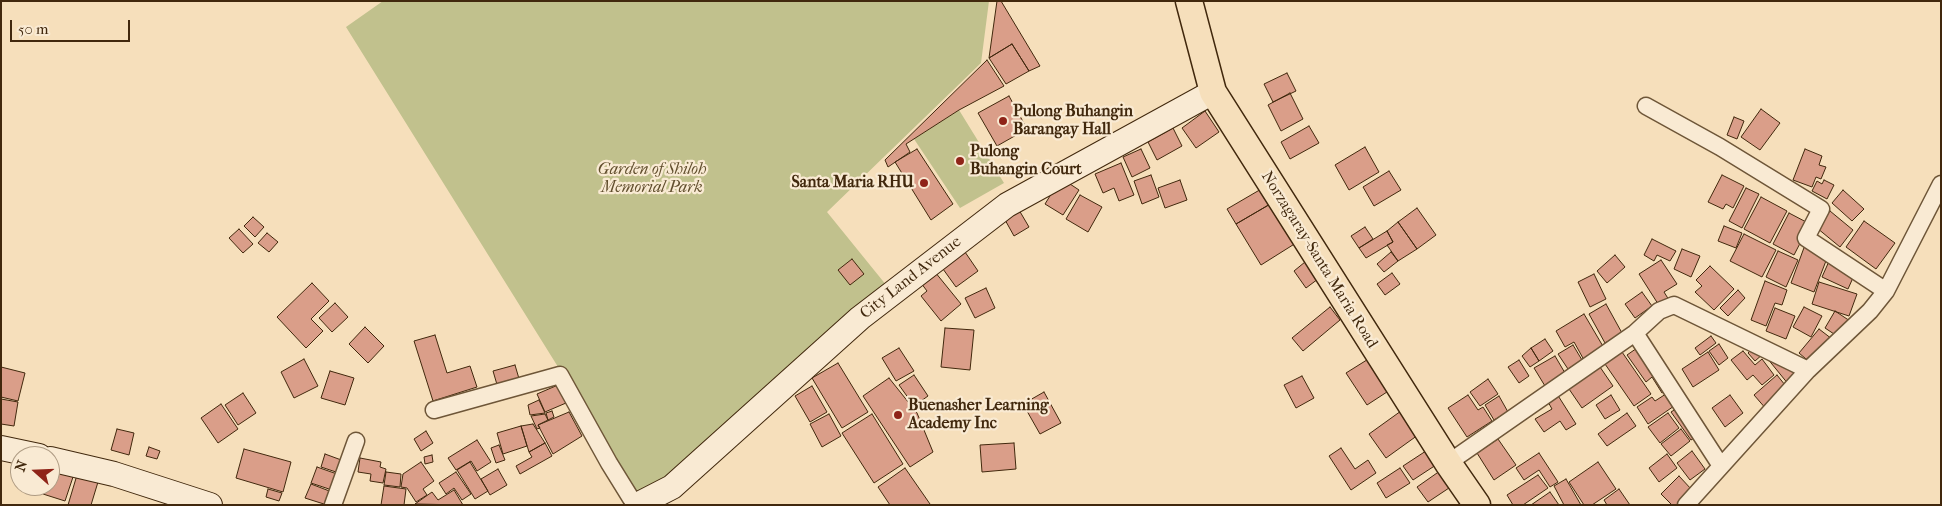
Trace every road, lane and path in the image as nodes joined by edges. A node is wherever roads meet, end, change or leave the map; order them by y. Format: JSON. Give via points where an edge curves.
{"nodes":[{"id":1,"x":1189,"y":1,"type":"edge"},
{"id":2,"x":1214,"y":92,"type":"junction"},
{"id":3,"x":1646,"y":106,"type":"dead end"},
{"id":4,"x":1941,"y":184,"type":"edge"},
{"id":5,"x":1886,"y":291,"type":"junction"},
{"id":6,"x":1635,"y":333,"type":"junction"},
{"id":7,"x":1808,"y":370,"type":"junction"},
{"id":8,"x":434,"y":410,"type":"dead end"},
{"id":9,"x":356,"y":441,"type":"dead end"},
{"id":10,"x":60,"y":460,"type":"edge"},
{"id":11,"x":1448,"y":463,"type":"junction"},
{"id":12,"x":1721,"y":466,"type":"junction"},
{"id":13,"x":210,"y":505,"type":"edge"},
{"id":14,"x":333,"y":505,"type":"edge"},
{"id":15,"x":636,"y":505,"type":"edge"},
{"id":16,"x":1477,"y":505,"type":"edge"},
{"id":17,"x":1686,"y":505,"type":"edge"}],
"edges":[{"from":1,"to":2,"type":"main road","name":"Norzagaray-Santa Maria Road"},
{"from":2,"to":11,"type":"main road","name":"Norzagaray-Santa Maria Road"},
{"from":2,"to":15,"type":"street","name":"City Land Avenue","via":[[1007,205],[860,318],[672,487]]},
{"from":3,"to":5,"type":"street","via":[[1821,209],[1806,238]]},
{"from":4,"to":5,"type":"street"},
{"from":5,"to":7,"type":"street","via":[[1870,311]]},
{"from":6,"to":7,"type":"street","via":[[1659,311],[1674,304]]},
{"from":6,"to":11,"type":"street"},
{"from":6,"to":12,"type":"street"},
{"from":7,"to":12,"type":"street"},
{"from":8,"to":15,"type":"street","via":[[560,376]]},
{"from":9,"to":14,"type":"street"},
{"from":10,"to":13,"type":"street"},
{"from":11,"to":16,"type":"main road","name":"Norzagaray-Santa Maria Road"},
{"from":12,"to":17,"type":"street"}]}
